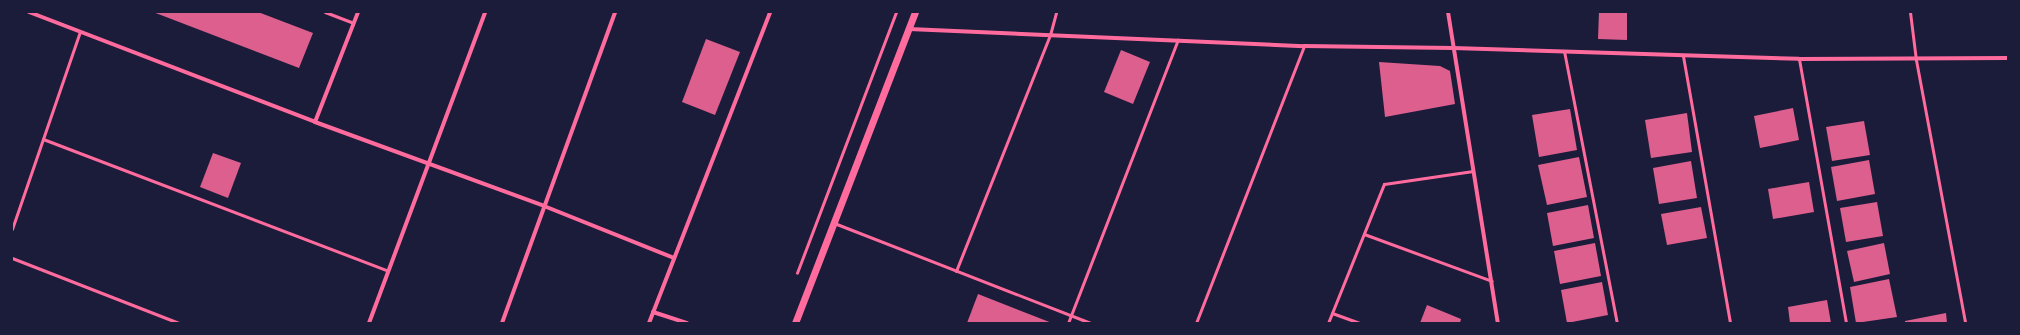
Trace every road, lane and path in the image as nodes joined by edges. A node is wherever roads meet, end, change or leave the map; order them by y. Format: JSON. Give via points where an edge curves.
{"nodes":[{"id":1,"x":29,"y":12,"type":"edge"},
{"id":2,"x":325,"y":12,"type":"edge"},
{"id":3,"x":358,"y":12,"type":"edge"},
{"id":4,"x":485,"y":12,"type":"edge"},
{"id":5,"x":615,"y":12,"type":"edge"},
{"id":6,"x":770,"y":12,"type":"edge"},
{"id":7,"x":896,"y":12,"type":"edge"},
{"id":8,"x":915,"y":12,"type":"edge"},
{"id":9,"x":1056,"y":12,"type":"edge"},
{"id":10,"x":1448,"y":12,"type":"edge"},
{"id":11,"x":1910,"y":12,"type":"edge"},
{"id":12,"x":353,"y":23,"type":"junction"},
{"id":13,"x":909,"y":29,"type":"junction"},
{"id":14,"x":80,"y":32,"type":"junction"},
{"id":15,"x":1050,"y":35,"type":"junction"},
{"id":16,"x":1178,"y":40,"type":"junction"},
{"id":17,"x":1304,"y":46,"type":"junction"},
{"id":18,"x":1453,"y":48,"type":"junction"},
{"id":19,"x":1564,"y":51,"type":"junction"},
{"id":20,"x":1683,"y":56,"type":"junction"},
{"id":21,"x":2008,"y":58,"type":"edge"},
{"id":22,"x":1799,"y":59,"type":"junction"},
{"id":23,"x":1916,"y":60,"type":"junction"},
{"id":24,"x":315,"y":122,"type":"junction"},
{"id":25,"x":44,"y":139,"type":"junction"},
{"id":26,"x":427,"y":164,"type":"junction"},
{"id":27,"x":1473,"y":171,"type":"junction"},
{"id":28,"x":544,"y":206,"type":"junction"},
{"id":29,"x":834,"y":223,"type":"junction"},
{"id":30,"x":12,"y":229,"type":"edge"},
{"id":31,"x":1364,"y":234,"type":"junction"},
{"id":32,"x":12,"y":258,"type":"edge"},
{"id":33,"x":674,"y":258,"type":"junction"},
{"id":34,"x":956,"y":270,"type":"junction"},
{"id":35,"x":388,"y":271,"type":"junction"},
{"id":36,"x":795,"y":281,"type":"dead end"},
{"id":37,"x":1492,"y":281,"type":"junction"},
{"id":38,"x":653,"y":312,"type":"junction"},
{"id":39,"x":1332,"y":313,"type":"junction"},
{"id":40,"x":1071,"y":315,"type":"junction"},
{"id":41,"x":179,"y":323,"type":"edge"},
{"id":42,"x":369,"y":323,"type":"edge"},
{"id":43,"x":502,"y":323,"type":"edge"},
{"id":44,"x":649,"y":323,"type":"edge"},
{"id":45,"x":687,"y":323,"type":"edge"},
{"id":46,"x":795,"y":323,"type":"edge"},
{"id":47,"x":1068,"y":323,"type":"edge"},
{"id":48,"x":1091,"y":323,"type":"edge"},
{"id":49,"x":1196,"y":323,"type":"edge"},
{"id":50,"x":1328,"y":323,"type":"edge"},
{"id":51,"x":1360,"y":323,"type":"edge"},
{"id":52,"x":1498,"y":323,"type":"edge"},
{"id":53,"x":1617,"y":323,"type":"edge"},
{"id":54,"x":1730,"y":323,"type":"edge"},
{"id":55,"x":1846,"y":323,"type":"edge"},
{"id":56,"x":1964,"y":323,"type":"edge"}],
"edges":[{"from":1,"to":14,"type":"street"},
{"from":2,"to":12,"type":"lane"},
{"from":3,"to":12,"type":"street"},
{"from":4,"to":26,"type":"street"},
{"from":5,"to":28,"type":"street"},
{"from":6,"to":33,"type":"street"},
{"from":7,"to":36,"type":"path"},
{"from":8,"to":13,"type":"street"},
{"from":9,"to":15,"type":"lane"},
{"from":10,"to":18,"type":"street"},
{"from":11,"to":23,"type":"lane"},
{"from":12,"to":24,"type":"street"},
{"from":13,"to":15,"type":"street"},
{"from":13,"to":29,"type":"street"},
{"from":14,"to":24,"type":"street"},
{"from":14,"to":25,"type":"lane"},
{"from":15,"to":16,"type":"street"},
{"from":15,"to":34,"type":"lane"},
{"from":16,"to":17,"type":"street"},
{"from":16,"to":40,"type":"lane"},
{"from":17,"to":18,"type":"street"},
{"from":17,"to":49,"type":"lane"},
{"from":18,"to":19,"type":"street"},
{"from":18,"to":27,"type":"street"},
{"from":19,"to":20,"type":"street"},
{"from":19,"to":53,"type":"lane"},
{"from":20,"to":22,"type":"street"},
{"from":20,"to":54,"type":"lane"},
{"from":21,"to":23,"type":"street"},
{"from":22,"to":23,"type":"street"},
{"from":22,"to":55,"type":"lane"},
{"from":23,"to":56,"type":"lane"},
{"from":24,"to":26,"type":"street"},
{"from":25,"to":30,"type":"lane"},
{"from":25,"to":35,"type":"lane"},
{"from":26,"to":28,"type":"street"},
{"from":26,"to":35,"type":"street"},
{"from":27,"to":31,"type":"lane","via":[[1384,184]]},
{"from":27,"to":37,"type":"street"},
{"from":28,"to":33,"type":"street"},
{"from":28,"to":43,"type":"street"},
{"from":29,"to":34,"type":"lane"},
{"from":29,"to":46,"type":"street"},
{"from":31,"to":37,"type":"lane"},
{"from":31,"to":39,"type":"lane"},
{"from":32,"to":41,"type":"lane"},
{"from":33,"to":38,"type":"street"},
{"from":34,"to":40,"type":"lane"},
{"from":35,"to":42,"type":"street"},
{"from":37,"to":52,"type":"street"},
{"from":38,"to":44,"type":"street"},
{"from":38,"to":45,"type":"street"},
{"from":39,"to":50,"type":"lane"},
{"from":39,"to":51,"type":"lane"},
{"from":40,"to":47,"type":"lane"},
{"from":40,"to":48,"type":"lane"}]}
